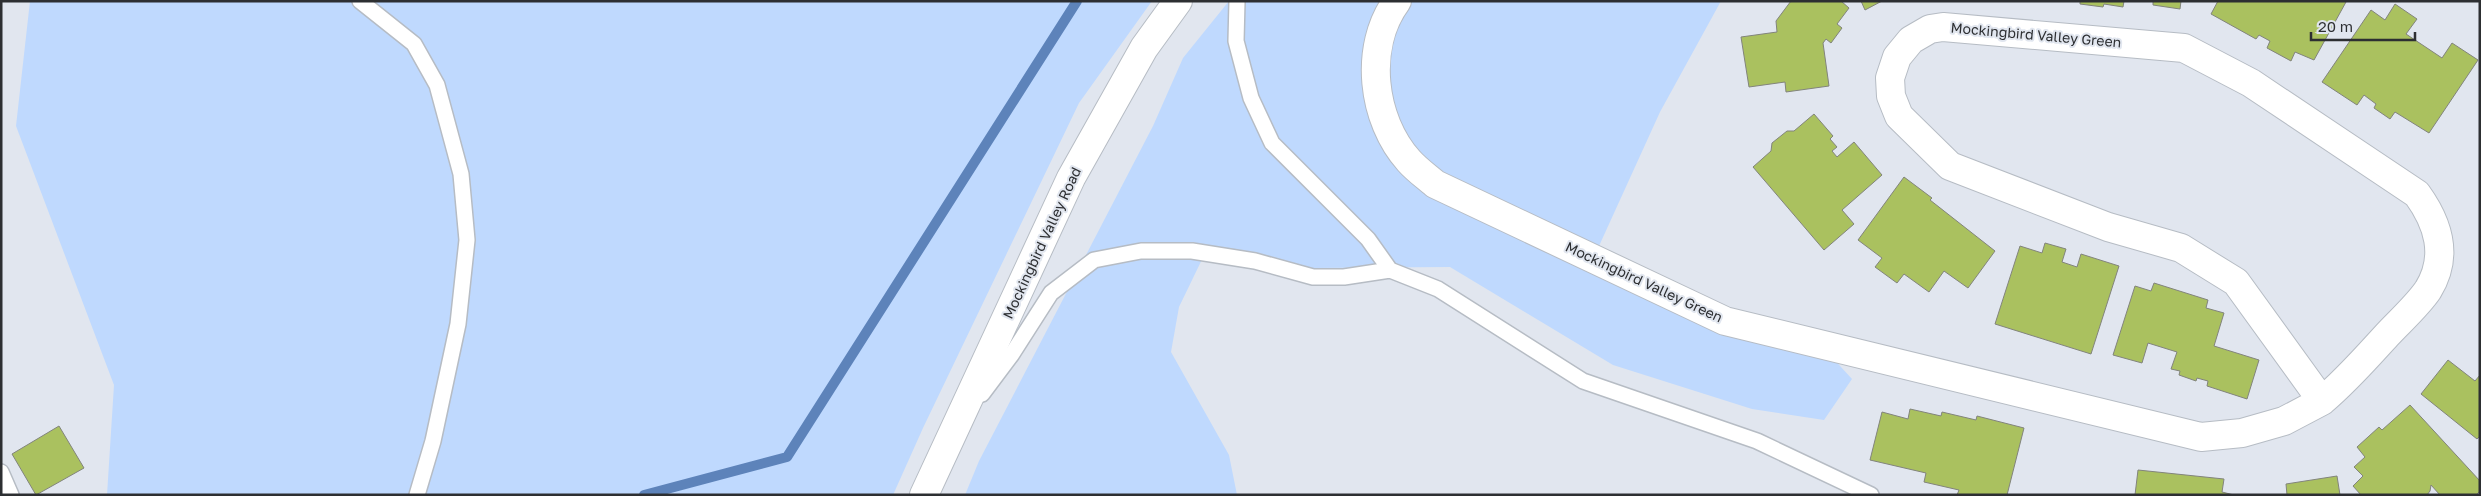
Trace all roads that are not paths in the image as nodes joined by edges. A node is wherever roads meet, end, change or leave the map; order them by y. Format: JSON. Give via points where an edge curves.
{"nodes":[{"id":1,"x":360,"y":1,"type":"edge"},
{"id":2,"x":1178,"y":1,"type":"edge"},
{"id":3,"x":1237,"y":1,"type":"edge"},
{"id":4,"x":1396,"y":1,"type":"edge"},
{"id":5,"x":1390,"y":270,"type":"junction"},
{"id":6,"x":2322,"y":401,"type":"junction"},
{"id":7,"x":953,"y":433,"type":"junction"},
{"id":8,"x":1,"y":472,"type":"edge"},
{"id":9,"x":11,"y":495,"type":"edge"},
{"id":10,"x":417,"y":495,"type":"edge"},
{"id":11,"x":924,"y":495,"type":"edge"},
{"id":12,"x":1871,"y":495,"type":"edge"}],
"edges":[{"from":1,"to":10,"type":"lane","via":[[414,44],[437,85],[461,174],[467,240],[458,324],[433,441]]},
{"from":2,"to":7,"type":"street","name":"Mockingbird Valley Road","via":[[1144,48],[1071,178]]},
{"from":3,"to":5,"type":"lane","via":[[1236,41],[1250,98],[1272,143],[1368,239]]},
{"from":4,"to":6,"type":"street","name":"Mockingbird Valley Green","via":[[1379,44],[1375,76],[1380,106],[1391,136],[1409,162],[1435,184],[1725,321],[2201,437],[2242,433],[2284,421]]},
{"from":5,"to":7,"type":"lane","via":[[1344,277],[1313,277],[1255,261],[1192,251],[1141,251],[1094,260],[1051,293],[1012,354]]},
{"from":5,"to":12,"type":"lane","via":[[1438,289],[1583,381],[1757,441]]},
{"from":6,"to":6,"type":"street","name":"Mockingbird Valley Green","via":[[2341,386],[2428,289],[2438,266],[2440,241],[2432,214],[2417,194],[2251,83],[2184,48],[1942,27],[1930,29],[1911,40],[1897,57],[1890,78],[1891,96],[1899,116],[1950,166],[2108,227],[2182,248],[2236,282]]},
{"from":7,"to":11,"type":"street","name":"Mockingbird Valley Road"},
{"from":8,"to":9,"type":"lane"}]}
